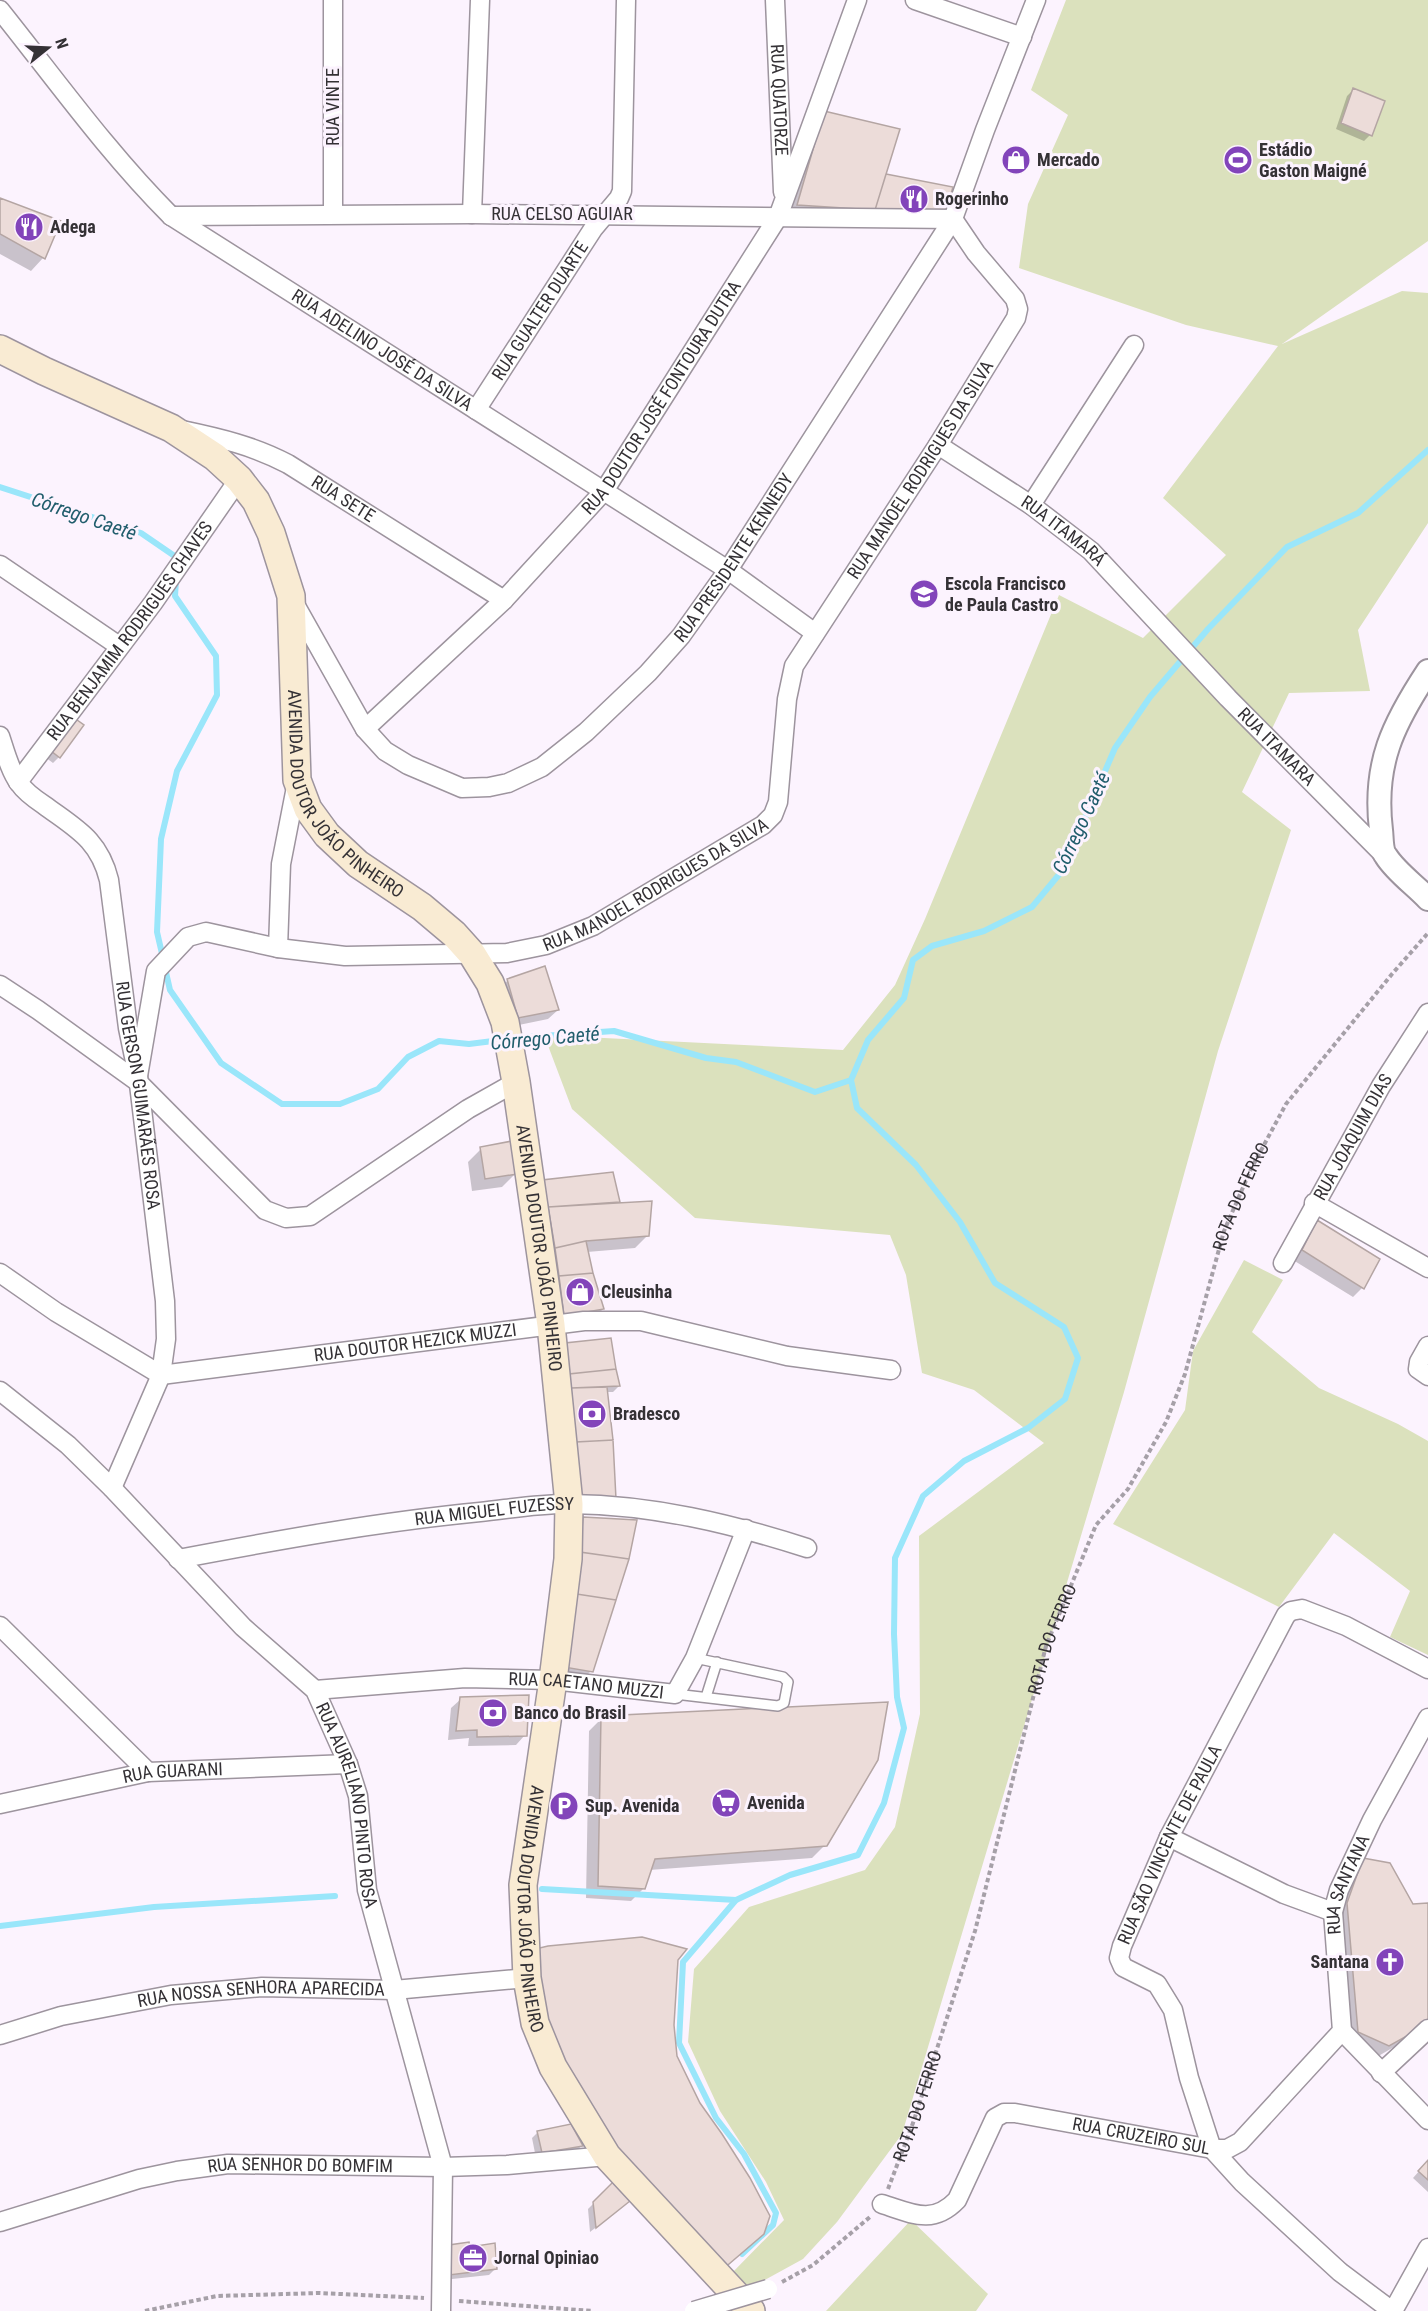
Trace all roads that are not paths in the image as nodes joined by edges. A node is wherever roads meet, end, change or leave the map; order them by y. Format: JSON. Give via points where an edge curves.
{"nodes":[{"id":1,"x":333,"y":0,"type":"edge"},
{"id":2,"x":480,"y":0,"type":"edge"},
{"id":3,"x":626,"y":0,"type":"edge"},
{"id":4,"x":775,"y":0,"type":"edge"},
{"id":5,"x":857,"y":0,"type":"edge"},
{"id":6,"x":915,"y":0,"type":"edge"},
{"id":7,"x":1036,"y":0,"type":"edge"},
{"id":8,"x":0,"y":10,"type":"edge"},
{"id":9,"x":1022,"y":37,"type":"junction"},
{"id":10,"x":781,"y":208,"type":"junction"},
{"id":11,"x":333,"y":214,"type":"junction"},
{"id":12,"x":472,"y":214,"type":"junction"},
{"id":13,"x":604,"y":215,"type":"junction"},
{"id":14,"x":171,"y":216,"type":"junction"},
{"id":15,"x":953,"y":219,"type":"junction"},
{"id":16,"x":1134,"y":345,"type":"dead end"},
{"id":17,"x":0,"y":349,"type":"edge"},
{"id":18,"x":476,"y":410,"type":"junction"},
{"id":19,"x":171,"y":428,"type":"junction"},
{"id":20,"x":938,"y":445,"type":"junction"},
{"id":21,"x":239,"y":479,"type":"junction"},
{"id":22,"x":604,"y":491,"type":"junction"},
{"id":23,"x":1031,"y":505,"type":"junction"},
{"id":24,"x":0,"y":565,"type":"edge"},
{"id":25,"x":728,"y":570,"type":"junction"},
{"id":26,"x":291,"y":596,"type":"junction"},
{"id":27,"x":504,"y":600,"type":"junction"},
{"id":28,"x":815,"y":633,"type":"junction"},
{"id":29,"x":1171,"y":635,"type":"joint"},
{"id":30,"x":119,"y":646,"type":"junction"},
{"id":31,"x":1428,"y":671,"type":"edge"},
{"id":32,"x":365,"y":729,"type":"junction"},
{"id":33,"x":0,"y":736,"type":"edge"},
{"id":34,"x":297,"y":780,"type":"junction"},
{"id":35,"x":18,"y":782,"type":"junction"},
{"id":36,"x":1384,"y":855,"type":"junction"},
{"id":37,"x":1425,"y":896,"type":"edge"},
{"id":38,"x":278,"y":948,"type":"junction"},
{"id":39,"x":472,"y":954,"type":"junction"},
{"id":40,"x":0,"y":985,"type":"edge"},
{"id":41,"x":1428,"y":1013,"type":"edge"},
{"id":42,"x":515,"y":1078,"type":"junction"},
{"id":43,"x":138,"y":1079,"type":"junction"},
{"id":44,"x":1314,"y":1203,"type":"junction"},
{"id":45,"x":1283,"y":1263,"type":"dead end"},
{"id":46,"x":1428,"y":1268,"type":"edge"},
{"id":47,"x":0,"y":1273,"type":"edge"},
{"id":48,"x":551,"y":1325,"type":"junction"},
{"id":49,"x":1428,"y":1346,"type":"edge"},
{"id":50,"x":891,"y":1370,"type":"dead end"},
{"id":51,"x":161,"y":1375,"type":"junction"},
{"id":52,"x":1428,"y":1376,"type":"edge"},
{"id":53,"x":0,"y":1391,"type":"edge"},
{"id":54,"x":112,"y":1488,"type":"junction"},
{"id":55,"x":569,"y":1504,"type":"junction"},
{"id":56,"x":746,"y":1529,"type":"junction"},
{"id":57,"x":807,"y":1548,"type":"dead end"},
{"id":58,"x":178,"y":1559,"type":"junction"},
{"id":59,"x":0,"y":1626,"type":"edge"},
{"id":60,"x":695,"y":1658,"type":"junction"},
{"id":61,"x":717,"y":1662,"type":"junction"},
{"id":62,"x":1428,"y":1669,"type":"edge"},
{"id":63,"x":553,"y":1680,"type":"junction"},
{"id":64,"x":315,"y":1690,"type":"junction"},
{"id":65,"x":675,"y":1694,"type":"junction"},
{"id":66,"x":706,"y":1697,"type":"junction"},
{"id":67,"x":1427,"y":1725,"type":"edge"},
{"id":68,"x":348,"y":1764,"type":"junction"},
{"id":69,"x":148,"y":1772,"type":"junction"},
{"id":70,"x":0,"y":1804,"type":"edge"},
{"id":71,"x":1169,"y":1837,"type":"junction"},
{"id":72,"x":1333,"y":1912,"type":"junction"},
{"id":73,"x":527,"y":1978,"type":"junction"},
{"id":74,"x":394,"y":1990,"type":"junction"},
{"id":75,"x":1428,"y":2029,"type":"edge"},
{"id":76,"x":1342,"y":2031,"type":"junction"},
{"id":77,"x":0,"y":2035,"type":"edge"},
{"id":78,"x":1382,"y":2073,"type":"junction"},
{"id":79,"x":1428,"y":2120,"type":"edge"},
{"id":80,"x":1212,"y":2149,"type":"junction"},
{"id":81,"x":607,"y":2156,"type":"junction"},
{"id":82,"x":443,"y":2167,"type":"junction"},
{"id":83,"x":882,"y":2204,"type":"road end"},
{"id":84,"x":0,"y":2222,"type":"edge"},
{"id":85,"x":1428,"y":2248,"type":"edge"},
{"id":86,"x":768,"y":2289,"type":"road end"},
{"id":87,"x":442,"y":2305,"type":"edge"},
{"id":88,"x":694,"y":2311,"type":"edge"},
{"id":89,"x":752,"y":2311,"type":"edge"},
{"id":90,"x":1393,"y":2311,"type":"edge"}],
"edges":[{"from":1,"to":11,"type":"street","name":"RUA VINTE"},
{"from":2,"to":12,"type":"street"},
{"from":3,"to":13,"type":"street","name":"RUA GUALTER DUARTE","via":[[623,178],[619,198]]},
{"from":4,"to":10,"type":"street","name":"RUA QUATORZE"},
{"from":5,"to":10,"type":"street","name":"RUA DOUTOR JOSÉ FONTOURA DUTRA"},
{"from":6,"to":9,"type":"street"},
{"from":7,"to":9,"type":"street","name":"RUA PRESIDENTE KENNEDY"},
{"from":8,"to":14,"type":"street","name":"RUA ADELINO JOSÉ DA SILVA","via":[[119,161]]},
{"from":9,"to":15,"type":"street","name":"RUA PRESIDENTE KENNEDY"},
{"from":10,"to":13,"type":"street","name":"RUA CELSO AGUIAR"},
{"from":10,"to":15,"type":"street","name":"RUA CELSO AGUIAR"},
{"from":10,"to":22,"type":"street","name":"RUA DOUTOR JOSÉ FONTOURA DUTRA"},
{"from":11,"to":12,"type":"street","name":"RUA CELSO AGUIAR"},
{"from":11,"to":14,"type":"street","name":"RUA CELSO AGUIAR"},
{"from":12,"to":13,"type":"street","name":"RUA CELSO AGUIAR"},
{"from":13,"to":18,"type":"street","name":"RUA GUALTER DUARTE"},
{"from":14,"to":18,"type":"street","name":"RUA ADELINO JOSÉ DA SILVA"},
{"from":15,"to":20,"type":"street","name":"RUA MANOEL RODRIGUES DA SILVA","via":[[976,253],[1008,288],[1018,309]]},
{"from":15,"to":25,"type":"street","name":"RUA PRESIDENTE KENNEDY"},
{"from":16,"to":23,"type":"street"},
{"from":17,"to":19,"type":"main road","name":"AVENIDA DOUTOR JOÃO PINHEIRO"},
{"from":18,"to":22,"type":"street","name":"RUA ADELINO JOSÉ DA SILVA"},
{"from":19,"to":21,"type":"main road","name":"AVENIDA DOUTOR JOÃO PINHEIRO","via":[[215,457]]},
{"from":19,"to":27,"type":"street","name":"RUA SETE","via":[[267,452]]},
{"from":20,"to":23,"type":"street","name":"RUA ITAMARÁ"},
{"from":20,"to":28,"type":"street","name":"RUA MANOEL RODRIGUES DA SILVA"},
{"from":21,"to":26,"type":"main road","name":"AVENIDA DOUTOR JOÃO PINHEIRO","via":[[256,501],[272,533]]},
{"from":21,"to":30,"type":"street","name":"RUA BENJAMIM RODRIGUES CHAVES"},
{"from":22,"to":25,"type":"street","name":"RUA ADELINO JOSÉ DA SILVA"},
{"from":22,"to":27,"type":"street","name":"RUA DOUTOR JOSÉ FONTOURA DUTRA"},
{"from":23,"to":29,"type":"street","name":"RUA ITAMARÁ","via":[[1090,551]]},
{"from":24,"to":30,"type":"street"},
{"from":25,"to":28,"type":"street","name":"RUA ADELINO JOSÉ DA SILVA"},
{"from":25,"to":32,"type":"street","name":"RUA PRESIDENTE KENNEDY","via":[[681,636],[648,673],[586,732],[542,767],[508,783],[462,788],[408,765],[385,751]]},
{"from":26,"to":32,"type":"street","name":"RUA PRESIDENTE KENNEDY"},
{"from":26,"to":34,"type":"main road","name":"AVENIDA DOUTOR JOÃO PINHEIRO"},
{"from":27,"to":32,"type":"street","name":"RUA DOUTOR JOSÉ FONTOURA DUTRA"},
{"from":28,"to":39,"type":"street","name":"RUA MANOEL RODRIGUES DA SILVA","via":[[789,678],[778,802],[763,825],[593,926],[546,945],[507,953]]},
{"from":29,"to":36,"type":"street","name":"RUA ITAMARA"},
{"from":30,"to":35,"type":"street","name":"RUA BENJAMIM RODRIGUES CHAVES"},
{"from":31,"to":36,"type":"street","via":[[1402,710],[1386,752],[1378,806]]},
{"from":33,"to":35,"type":"street","name":"RUA GERSON GUIMARÃES ROSA"},
{"from":34,"to":38,"type":"street","via":[[281,864]]},
{"from":34,"to":39,"type":"main road","name":"AVENIDA DOUTOR JOÃO PINHEIRO","via":[[308,809],[327,835],[358,864],[422,907]]},
{"from":35,"to":43,"type":"street","name":"RUA GERSON GUIMARÃES ROSA","via":[[75,826],[94,844],[105,863]]},
{"from":36,"to":37,"type":"street"},
{"from":38,"to":39,"type":"street","name":"RUA MANOEL RODRIGUES DA SILVA","via":[[345,956]]},
{"from":38,"to":43,"type":"street","name":"RUA MANOEL RODRIGUES DA SILVA","via":[[206,932],[188,937],[158,966]]},
{"from":39,"to":42,"type":"main road","name":"AVENIDA DOUTOR JOÃO PINHEIRO","via":[[490,983],[505,1022]]},
{"from":40,"to":43,"type":"street"},
{"from":41,"to":44,"type":"street","name":"RUA JOAQUIM DIAS"},
{"from":42,"to":43,"type":"street","via":[[328,1205],[310,1216],[286,1218],[266,1210]]},
{"from":42,"to":48,"type":"main road","name":"AVENIDA DOUTOR JOÃO PINHEIRO"},
{"from":43,"to":51,"type":"street","name":"RUA GERSON GUIMARÃES ROSA","via":[[165,1301],[166,1339]]},
{"from":44,"to":45,"type":"street","name":"RUA JOAQUIM DIAS"},
{"from":44,"to":46,"type":"street"},
{"from":47,"to":51,"type":"street"},
{"from":48,"to":50,"type":"street","name":"RUA DOUTOR HEZICK MUZZI","via":[[641,1320],[787,1356]]},
{"from":48,"to":51,"type":"street","name":"RUA DOUTOR HEZICK MUZZI"},
{"from":48,"to":55,"type":"main road","name":"AVENIDA DOUTOR JOÃO PINHEIRO"},
{"from":49,"to":52,"type":"street","via":[[1418,1369]]},
{"from":51,"to":54,"type":"street","name":"RUA GERSON GUIMARÃES ROSA"},
{"from":53,"to":54,"type":"street","name":"RUA AURELIANO PINTO ROSA","via":[[68,1444]]},
{"from":54,"to":58,"type":"street","name":"RUA AURELIANO PINTO ROSA"},
{"from":55,"to":56,"type":"street","name":"RUA MIGUEL FUZESSY","via":[[664,1511]]},
{"from":55,"to":58,"type":"street","name":"RUA MIGUEL FUZESSY","via":[[326,1531]]},
{"from":55,"to":63,"type":"main road","name":"AVENIDA DOUTOR JOÃO PINHEIRO","via":[[568,1559]]},
{"from":56,"to":57,"type":"street","name":"RUA MIGUEL FUZESSY"},
{"from":56,"to":60,"type":"street","name":"RUA CAETANO MUZZI"},
{"from":58,"to":64,"type":"street","name":"RUA AURELIANO PINTO ROSA","via":[[243,1627]]},
{"from":59,"to":69,"type":"street"},
{"from":60,"to":61,"type":"lane"},
{"from":60,"to":65,"type":"street","name":"RUA CAETANO MUZZI"},
{"from":61,"to":66,"type":"lane"},
{"from":61,"to":66,"type":"lane","via":[[783,1677],[788,1682],[785,1699],[778,1706]]},
{"from":62,"to":71,"type":"street","name":"RUA SÃO VINCENTE DE PAULA","via":[[1346,1626],[1302,1608],[1291,1611]]},
{"from":63,"to":64,"type":"street","name":"RUA CAETANO MUZZI","via":[[465,1678]]},
{"from":63,"to":65,"type":"street","name":"RUA CAETANO MUZZI"},
{"from":63,"to":73,"type":"main road","name":"AVENIDA DOUTOR JOÃO PINHEIRO","via":[[523,1885]]},
{"from":64,"to":68,"type":"street","name":"RUA AURELIANO PINTO ROSA"},
{"from":65,"to":66,"type":"lane"},
{"from":67,"to":72,"type":"street","name":"RUA SANTANA","via":[[1372,1820],[1339,1890]]},
{"from":68,"to":69,"type":"street","name":"RUA GUARANI"},
{"from":68,"to":74,"type":"street","name":"RUA AURELIANO PINTO ROSA","via":[[358,1796],[367,1890]]},
{"from":69,"to":70,"type":"street","name":"RUA GUARANI"},
{"from":71,"to":72,"type":"street","via":[[1284,1894]]},
{"from":71,"to":80,"type":"street","name":"RUA SÃO VINCENTE DE PAULA","via":[[1119,1958],[1123,1967],[1157,1984],[1173,2010]]},
{"from":72,"to":76,"type":"street","name":"RUA SANTANA"},
{"from":73,"to":74,"type":"street","name":"RUA NOSSA SENHORA APARECIDA"},
{"from":73,"to":81,"type":"main road","name":"AVENIDA DOUTOR JOÃO PINHEIRO","via":[[535,2023],[553,2067]]},
{"from":74,"to":77,"type":"street","name":"RUA NOSSA SENHORA APARECIDA","via":[[261,1987],[171,1995],[61,2016]]},
{"from":74,"to":82,"type":"street","name":"RUA AURELIANO PINTO ROSA"},
{"from":75,"to":78,"type":"street"},
{"from":76,"to":78,"type":"street"},
{"from":76,"to":80,"type":"street","via":[[1240,2142],[1227,2149]]},
{"from":78,"to":79,"type":"street"},
{"from":80,"to":83,"type":"street","name":"RUA CRUZEIRO SUL","via":[[1004,2113],[996,2118],[957,2200],[950,2207],[922,2217]]},
{"from":80,"to":90,"type":"street","name":"RUA CRUZEIRO SUL","via":[[1242,2182],[1340,2272]]},
{"from":81,"to":82,"type":"street","name":"RUA SENHOR DO BOMFIM"},
{"from":81,"to":89,"type":"main road","name":"AVENIDA DOUTOR JOÃO PINHEIRO"},
{"from":82,"to":84,"type":"street","name":"RUA SENHOR DO BOMFIM","via":[[228,2164],[139,2180]]},
{"from":82,"to":87,"type":"street","name":"RUA AURELIANO PINTO ROSA"},
{"from":85,"to":90,"type":"street"},
{"from":86,"to":88,"type":"street","bridge":true}]}
